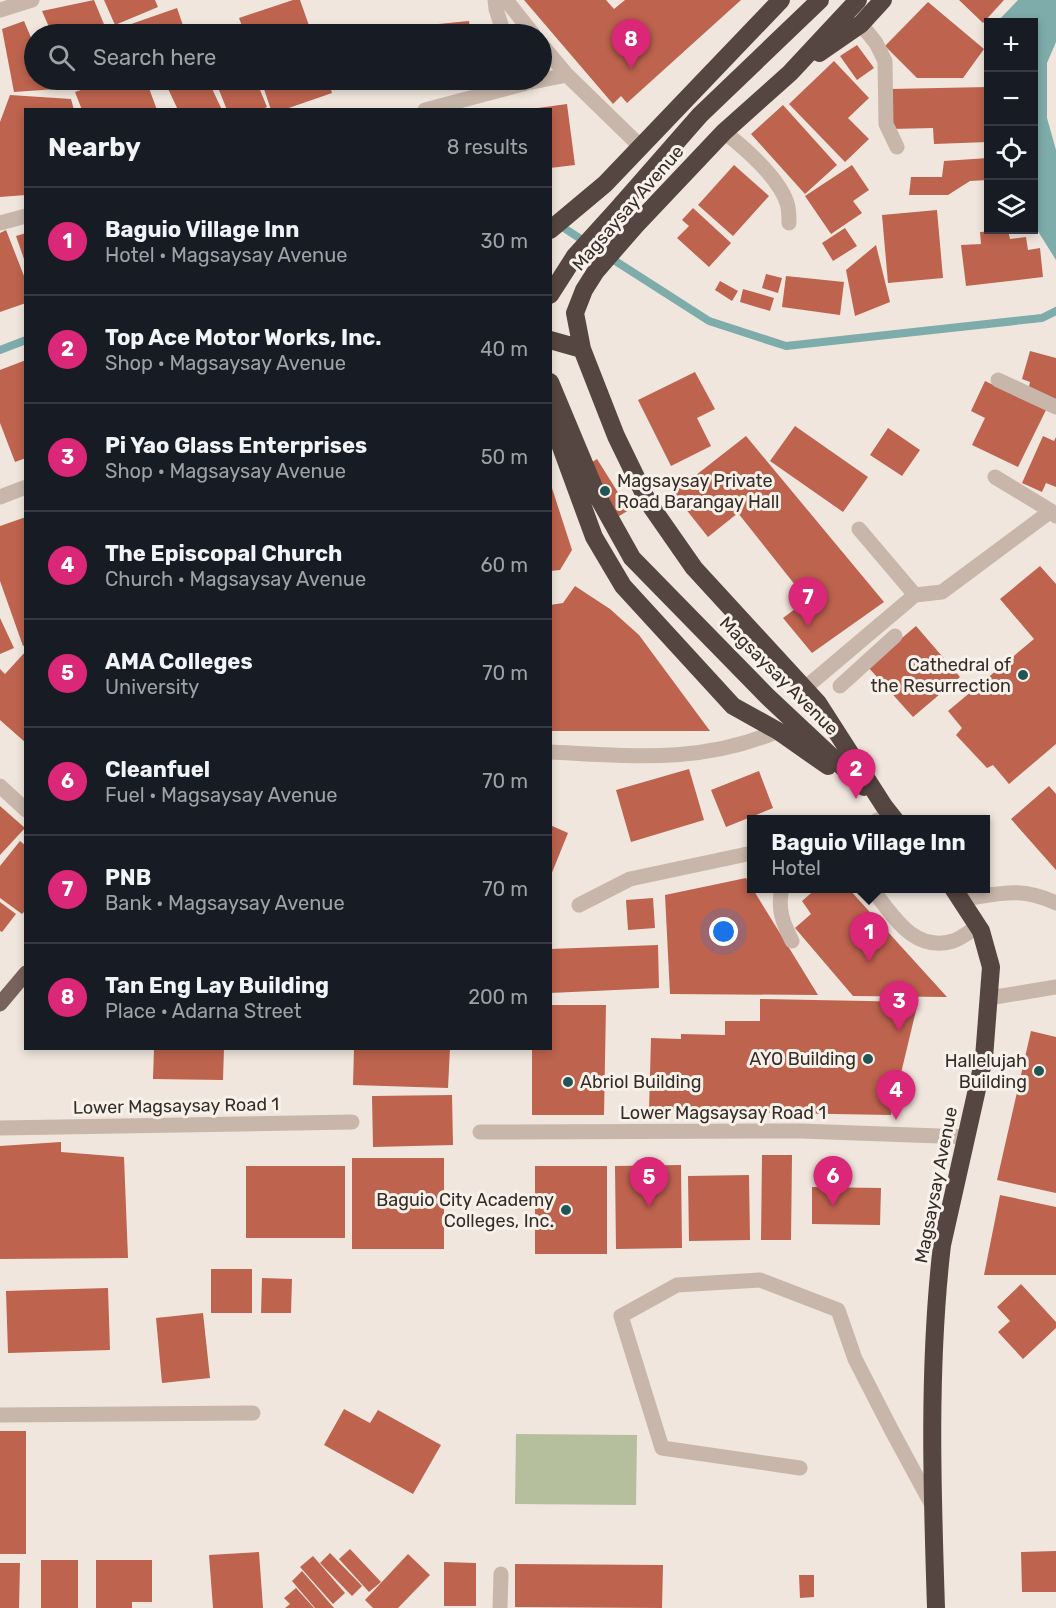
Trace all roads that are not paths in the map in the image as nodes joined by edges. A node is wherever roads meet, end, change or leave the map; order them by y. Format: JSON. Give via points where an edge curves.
{"nodes":[{"id":1,"x":32,"y":0,"type":"edge"},
{"id":2,"x":495,"y":0,"type":"edge"},
{"id":3,"x":506,"y":0,"type":"edge"},
{"id":4,"x":781,"y":0,"type":"edge"},
{"id":5,"x":858,"y":0,"type":"edge"},
{"id":6,"x":883,"y":0,"type":"edge"},
{"id":7,"x":816,"y":4,"type":"edge"},
{"id":8,"x":0,"y":10,"type":"edge"},
{"id":9,"x":501,"y":24,"type":"edge"},
{"id":10,"x":526,"y":24,"type":"edge"},
{"id":11,"x":861,"y":24,"type":"junction"},
{"id":12,"x":552,"y":57,"type":"edge"},
{"id":13,"x":790,"y":73,"type":"junction"},
{"id":14,"x":567,"y":75,"type":"junction"},
{"id":15,"x":552,"y":77,"type":"edge"},
{"id":16,"x":495,"y":90,"type":"edge"},
{"id":17,"x":432,"y":108,"type":"edge"},
{"id":18,"x":724,"y":132,"type":"junction"},
{"id":19,"x":640,"y":147,"type":"junction"},
{"id":20,"x":897,"y":147,"type":"dead end"},
{"id":21,"x":601,"y":187,"type":"junction"},
{"id":22,"x":652,"y":207,"type":"junction"},
{"id":23,"x":24,"y":217,"type":"edge"},
{"id":24,"x":0,"y":223,"type":"edge"},
{"id":25,"x":789,"y":223,"type":"dead end"},
{"id":26,"x":552,"y":229,"type":"edge"},
{"id":27,"x":584,"y":290,"type":"junction"},
{"id":28,"x":552,"y":292,"type":"edge"},
{"id":29,"x":552,"y":300,"type":"edge"},
{"id":30,"x":552,"y":340,"type":"edge"},
{"id":31,"x":582,"y":349,"type":"junction"},
{"id":32,"x":998,"y":380,"type":"dead end"},
{"id":33,"x":552,"y":387,"type":"edge"},
{"id":34,"x":1056,"y":407,"type":"edge"},
{"id":35,"x":552,"y":422,"type":"edge"},
{"id":36,"x":995,"y":477,"type":"dead end"},
{"id":37,"x":24,"y":488,"type":"edge"},
{"id":38,"x":0,"y":497,"type":"edge"},
{"id":39,"x":1054,"y":513,"type":"edge"},
{"id":40,"x":859,"y":529,"type":"dead end"},
{"id":41,"x":915,"y":595,"type":"junction"},
{"id":42,"x":895,"y":636,"type":"dead end"},
{"id":43,"x":840,"y":686,"type":"dead end"},
{"id":44,"x":805,"y":688,"type":"junction"},
{"id":45,"x":778,"y":731,"type":"junction"},
{"id":46,"x":552,"y":752,"type":"edge"},
{"id":47,"x":0,"y":786,"type":"edge"},
{"id":48,"x":23,"y":803,"type":"edge"},
{"id":49,"x":887,"y":815,"type":"edge"},
{"id":50,"x":747,"y":854,"type":"edge"},
{"id":51,"x":781,"y":893,"type":"edge"},
{"id":52,"x":875,"y":893,"type":"edge"},
{"id":53,"x":985,"y":893,"type":"edge"},
{"id":54,"x":990,"y":893,"type":"edge"},
{"id":55,"x":958,"y":894,"type":"edge"},
{"id":56,"x":1056,"y":903,"type":"edge"},
{"id":57,"x":579,"y":905,"type":"dead end"},
{"id":58,"x":978,"y":926,"type":"junction"},
{"id":59,"x":792,"y":941,"type":"dead end"},
{"id":60,"x":24,"y":975,"type":"edge"},
{"id":61,"x":1056,"y":987,"type":"edge"},
{"id":62,"x":989,"y":999,"type":"junction"},
{"id":63,"x":0,"y":1004,"type":"edge"},
{"id":64,"x":352,"y":1122,"type":"dead end"},
{"id":65,"x":0,"y":1128,"type":"edge"},
{"id":66,"x":480,"y":1132,"type":"dead end"},
{"id":67,"x":967,"y":1137,"type":"junction"},
{"id":68,"x":254,"y":1413,"type":"dead end"},
{"id":69,"x":0,"y":1415,"type":"edge"},
{"id":70,"x":800,"y":1468,"type":"dead end"},
{"id":71,"x":932,"y":1505,"type":"junction"},
{"id":72,"x":501,"y":1574,"type":"dead end"},
{"id":73,"x":500,"y":1608,"type":"edge"},
{"id":74,"x":936,"y":1608,"type":"edge"}],
"edges":[{"from":1,"to":8,"type":"street"},
{"from":2,"to":9,"type":"street"},
{"from":3,"to":10,"type":"street"},
{"from":4,"to":19,"type":"highway"},
{"from":5,"to":13,"type":"highway","name":"Magsaysay Avenue"},
{"from":6,"to":11,"type":"highway"},
{"from":7,"to":28,"type":"highway","name":"Magsaysay Avenue","bridge":true,"via":[[700,115],[575,256]]},
{"from":11,"to":13,"type":"highway"},
{"from":11,"to":20,"type":"street","via":[[885,61],[886,124]]},
{"from":12,"to":14,"type":"street"},
{"from":13,"to":18,"type":"highway","name":"Magsaysay Avenue"},
{"from":14,"to":15,"type":"street"},
{"from":14,"to":19,"type":"street"},
{"from":16,"to":17,"type":"street"},
{"from":18,"to":22,"type":"highway","name":"Magsaysay Avenue"},
{"from":18,"to":25,"type":"street","via":[[777,184],[787,204]]},
{"from":19,"to":21,"type":"highway"},
{"from":21,"to":22,"type":"highway","via":[[611,206],[622,211]]},
{"from":21,"to":26,"type":"highway"},
{"from":22,"to":27,"type":"highway","name":"Magsaysay Avenue"},
{"from":23,"to":24,"type":"street"},
{"from":27,"to":29,"type":"highway"},
{"from":27,"to":31,"type":"highway","name":"Magsaysay Avenue","via":[[575,313]]},
{"from":30,"to":31,"type":"highway"},
{"from":31,"to":44,"type":"highway","name":"Magsaysay Avenue","via":[[616,436],[648,502],[694,568]]},
{"from":32,"to":34,"type":"street"},
{"from":33,"to":49,"type":"highway","name":"Magsaysay Avenue","via":[[598,497],[632,558]]},
{"from":35,"to":45,"type":"highway","name":"Magsaysay Avenue","via":[[594,537],[623,586],[733,706]]},
{"from":36,"to":39,"type":"street"},
{"from":37,"to":38,"type":"street"},
{"from":39,"to":41,"type":"street","via":[[942,592]]},
{"from":40,"to":41,"type":"street"},
{"from":41,"to":44,"type":"street"},
{"from":42,"to":43,"type":"street"},
{"from":44,"to":49,"type":"highway","name":"Magsaysay Avenue"},
{"from":45,"to":46,"type":"street","via":[[723,750],[687,754],[641,757]]},
{"from":45,"to":49,"type":"highway","name":"Magsaysay Avenue"},
{"from":47,"to":48,"type":"street"},
{"from":50,"to":57,"type":"street","via":[[630,879]]},
{"from":51,"to":59,"type":"street","via":[[780,913]]},
{"from":52,"to":58,"type":"street","via":[[917,939],[933,944],[954,940]]},
{"from":53,"to":55,"type":"street"},
{"from":54,"to":56,"type":"street","via":[[1037,894]]},
{"from":55,"to":58,"type":"highway","name":"Magsaysay Avenue"},
{"from":58,"to":62,"type":"highway","name":"Magsaysay Avenue","via":[[991,967]]},
{"from":60,"to":63,"type":"main road"},
{"from":61,"to":62,"type":"street"},
{"from":62,"to":67,"type":"highway","name":"Magsaysay Avenue","via":[[984,1058]]},
{"from":64,"to":65,"type":"street","name":"Lower Magsaysay Road 1"},
{"from":66,"to":67,"type":"street","name":"Lower Magsaysay Road 1","via":[[801,1131]]},
{"from":67,"to":71,"type":"highway","name":"Magsaysay Avenue","via":[[940,1261]]},
{"from":68,"to":69,"type":"street"},
{"from":70,"to":71,"type":"street","via":[[662,1448],[621,1316],[677,1285],[760,1280],[838,1310],[855,1359]]},
{"from":71,"to":74,"type":"highway","name":"Magsaysay Avenue"},
{"from":72,"to":73,"type":"street"}]}
